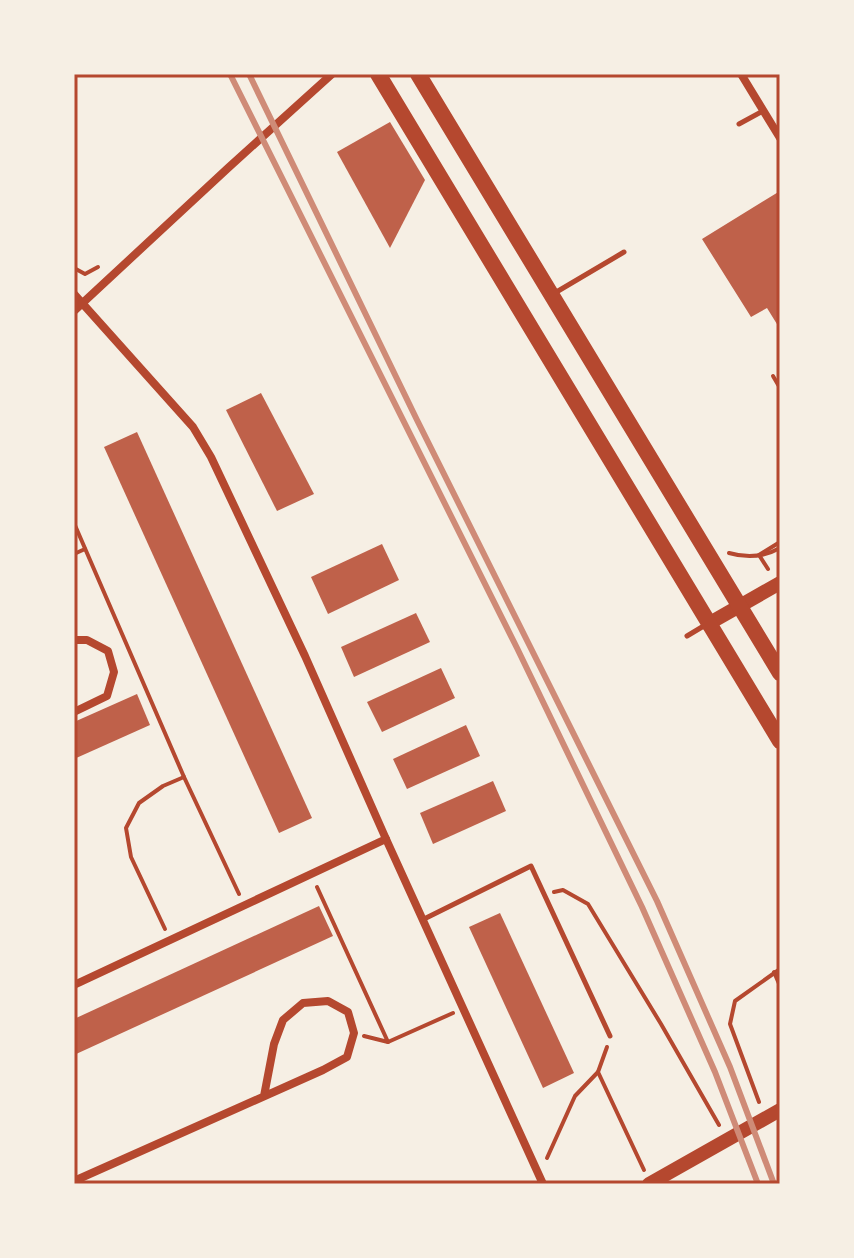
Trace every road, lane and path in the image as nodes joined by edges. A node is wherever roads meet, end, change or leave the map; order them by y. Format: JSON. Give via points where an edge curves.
{"nodes":[{"id":1,"x":332,"y":74,"type":"edge"},
{"id":2,"x":378,"y":74,"type":"edge"},
{"id":3,"x":418,"y":74,"type":"edge"},
{"id":4,"x":741,"y":74,"type":"edge"},
{"id":5,"x":764,"y":111,"type":"junction"},
{"id":6,"x":739,"y":124,"type":"dead end"},
{"id":7,"x":780,"y":138,"type":"edge"},
{"id":8,"x":624,"y":252,"type":"dead end"},
{"id":9,"x":74,"y":294,"type":"edge"},
{"id":10,"x":552,"y":295,"type":"junction"},
{"id":11,"x":83,"y":304,"type":"junction"},
{"id":12,"x":74,"y":311,"type":"edge"},
{"id":13,"x":773,"y":376,"type":"dead end"},
{"id":14,"x":780,"y":388,"type":"edge"},
{"id":15,"x":74,"y":523,"type":"edge"},
{"id":16,"x":780,"y":545,"type":"edge"},
{"id":17,"x":85,"y":549,"type":"junction"},
{"id":18,"x":726,"y":552,"type":"dead end"},
{"id":19,"x":74,"y":554,"type":"edge"},
{"id":20,"x":759,"y":555,"type":"junction"},
{"id":21,"x":779,"y":584,"type":"edge"},
{"id":22,"x":740,"y":606,"type":"junction"},
{"id":23,"x":708,"y":624,"type":"junction"},
{"id":24,"x":687,"y":636,"type":"dead end"},
{"id":25,"x":74,"y":640,"type":"edge"},
{"id":26,"x":780,"y":673,"type":"edge"},
{"id":27,"x":74,"y":712,"type":"edge"},
{"id":28,"x":780,"y":741,"type":"edge"},
{"id":29,"x":184,"y":777,"type":"junction"},
{"id":30,"x":386,"y":839,"type":"junction"},
{"id":31,"x":311,"y":874,"type":"junction"},
{"id":32,"x":544,"y":894,"type":"junction"},
{"id":33,"x":245,"y":906,"type":"junction"},
{"id":34,"x":423,"y":920,"type":"junction"},
{"id":35,"x":170,"y":940,"type":"junction"},
{"id":36,"x":780,"y":969,"type":"edge"},
{"id":37,"x":774,"y":972,"type":"junction"},
{"id":38,"x":74,"y":985,"type":"edge"},
{"id":39,"x":780,"y":986,"type":"edge"},
{"id":40,"x":464,"y":1008,"type":"junction"},
{"id":41,"x":354,"y":1033,"type":"junction"},
{"id":42,"x":610,"y":1036,"type":"joint"},
{"id":43,"x":388,"y":1042,"type":"junction"},
{"id":44,"x":598,"y":1072,"type":"junction"},
{"id":45,"x":264,"y":1096,"type":"junction"},
{"id":46,"x":760,"y":1106,"type":"dead end"},
{"id":47,"x":780,"y":1110,"type":"edge"},
{"id":48,"x":719,"y":1126,"type":"dead end"},
{"id":49,"x":547,"y":1158,"type":"dead end"},
{"id":50,"x":74,"y":1181,"type":"edge"},
{"id":51,"x":543,"y":1184,"type":"edge"},
{"id":52,"x":650,"y":1184,"type":"edge"}],
"edges":[{"from":1,"to":11,"type":"street"},
{"from":2,"to":23,"type":"main road"},
{"from":3,"to":10,"type":"main road"},
{"from":4,"to":5,"type":"street"},
{"from":5,"to":6,"type":"lane"},
{"from":5,"to":7,"type":"street"},
{"from":8,"to":10,"type":"lane"},
{"from":9,"to":11,"type":"street"},
{"from":10,"to":22,"type":"main road"},
{"from":11,"to":12,"type":"street"},
{"from":11,"to":30,"type":"street","via":[[193,427],[211,457]]},
{"from":13,"to":14,"type":"path"},
{"from":15,"to":17,"type":"path"},
{"from":16,"to":20,"type":"path"},
{"from":17,"to":19,"type":"path"},
{"from":17,"to":29,"type":"path"},
{"from":18,"to":20,"type":"path"},
{"from":20,"to":21,"type":"path"},
{"from":21,"to":22,"type":"street"},
{"from":22,"to":23,"type":"street"},
{"from":22,"to":26,"type":"main road"},
{"from":23,"to":24,"type":"lane"},
{"from":23,"to":28,"type":"main road"},
{"from":25,"to":27,"type":"street","via":[[87,640],[108,651],[114,672],[107,696]]},
{"from":29,"to":33,"type":"path"},
{"from":29,"to":35,"type":"path","via":[[139,803],[126,828],[131,857]]},
{"from":30,"to":31,"type":"street"},
{"from":30,"to":34,"type":"street"},
{"from":31,"to":33,"type":"street"},
{"from":31,"to":43,"type":"path"},
{"from":32,"to":34,"type":"lane","via":[[531,866]]},
{"from":32,"to":42,"type":"lane"},
{"from":32,"to":48,"type":"path","via":[[563,890],[588,904]]},
{"from":33,"to":35,"type":"street"},
{"from":34,"to":40,"type":"street"},
{"from":35,"to":38,"type":"street"},
{"from":36,"to":37,"type":"path"},
{"from":37,"to":39,"type":"path"},
{"from":37,"to":46,"type":"path","via":[[735,1001],[730,1024]]},
{"from":40,"to":43,"type":"path"},
{"from":40,"to":51,"type":"street"},
{"from":41,"to":43,"type":"path"},
{"from":41,"to":45,"type":"street","via":[[347,1057]]},
{"from":41,"to":45,"type":"street","via":[[348,1012],[328,1001],[303,1003],[283,1020]]},
{"from":42,"to":44,"type":"path"},
{"from":44,"to":49,"type":"path","via":[[575,1096]]},
{"from":44,"to":52,"type":"path"},
{"from":45,"to":50,"type":"street"},
{"from":47,"to":52,"type":"street"}]}
